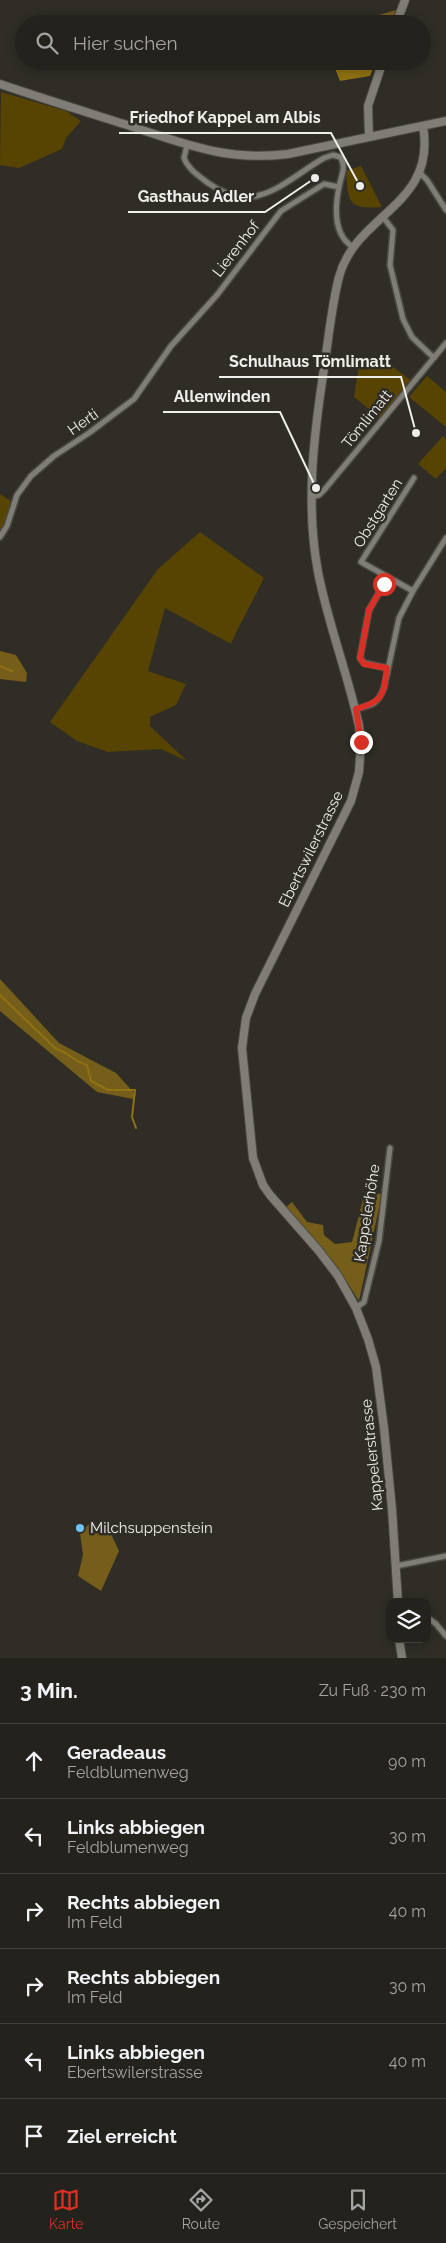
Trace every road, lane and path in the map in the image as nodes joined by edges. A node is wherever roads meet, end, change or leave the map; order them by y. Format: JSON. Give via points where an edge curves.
{"nodes":[{"id":1,"x":405,"y":0,"type":"edge"},
{"id":2,"x":399,"y":15,"type":"edge"},
{"id":3,"x":380,"y":70,"type":"edge"},
{"id":4,"x":0,"y":84,"type":"edge"},
{"id":5,"x":446,"y":121,"type":"edge"},
{"id":6,"x":423,"y":126,"type":"junction"},
{"id":7,"x":369,"y":137,"type":"junction"},
{"id":8,"x":187,"y":145,"type":"junction"},
{"id":9,"x":420,"y":173,"type":"junction"},
{"id":10,"x":339,"y":187,"type":"junction"},
{"id":11,"x":446,"y":210,"type":"edge"},
{"id":12,"x":383,"y":217,"type":"junction"},
{"id":13,"x":353,"y":247,"type":"junction"},
{"id":14,"x":186,"y":329,"type":"joint"},
{"id":15,"x":446,"y":342,"type":"edge"},
{"id":16,"x":434,"y":358,"type":"junction"},
{"id":17,"x":414,"y":478,"type":"dead end"},
{"id":18,"x":311,"y":497,"type":"junction"},
{"id":19,"x":0,"y":537,"type":"edge"},
{"id":20,"x":446,"y":538,"type":"edge"},
{"id":21,"x":384,"y":584,"type":"dead end"},
{"id":22,"x":413,"y":591,"type":"junction"},
{"id":23,"x":387,"y":668,"type":"junction"},
{"id":24,"x":356,"y":709,"type":"junction"},
{"id":25,"x":390,"y":1148,"type":"dead end"},
{"id":26,"x":356,"y":1308,"type":"junction"},
{"id":27,"x":446,"y":1556,"type":"edge"},
{"id":28,"x":396,"y":1566,"type":"junction"},
{"id":29,"x":398,"y":1598,"type":"edge"},
{"id":30,"x":431,"y":1620,"type":"edge"},
{"id":31,"x":446,"y":1636,"type":"edge"},
{"id":32,"x":400,"y":1643,"type":"edge"},
{"id":33,"x":402,"y":1658,"type":"edge"}],
"edges":[{"from":1,"to":2,"type":"street"},
{"from":3,"to":7,"type":"street","via":[[368,106]]},
{"from":4,"to":8,"type":"street"},
{"from":5,"to":6,"type":"street"},
{"from":6,"to":7,"type":"street"},
{"from":6,"to":9,"type":"street","name":"Ebertswilerstrasse","via":[[425,152]]},
{"from":7,"to":8,"type":"street","via":[[268,156],[236,156]]},
{"from":8,"to":10,"type":"street","name":"Lierenhof","via":[[184,158],[191,169],[213,186],[233,195],[249,197],[264,194],[333,155],[344,162]]},
{"from":9,"to":11,"type":"street"},
{"from":9,"to":12,"type":"street","name":"Ebertswilerstrasse","via":[[409,191]]},
{"from":10,"to":13,"type":"street","name":"Lierenhof","via":[[338,230]]},
{"from":10,"to":14,"type":"street","name":"Lierenhof","via":[[324,184],[281,211],[217,295]]},
{"from":12,"to":13,"type":"street","name":"Ebertswilerstrasse"},
{"from":12,"to":16,"type":"street","via":[[393,230],[390,265],[403,319],[412,336]]},
{"from":13,"to":18,"type":"street","name":"Ebertswilerstrasse","via":[[339,275],[330,326],[316,421]]},
{"from":14,"to":19,"type":"street","name":"Herti","via":[[134,399],[31,476],[17,495]]},
{"from":15,"to":16,"type":"street","name":"Tömlimatt"},
{"from":16,"to":18,"type":"street","name":"Tömlimatt","via":[[326,489]]},
{"from":17,"to":22,"type":"street","name":"Obstgarten","via":[[362,562]]},
{"from":18,"to":24,"type":"street","name":"Ebertswilerstrasse","via":[[321,586]]},
{"from":20,"to":22,"type":"street"},
{"from":21,"to":23,"type":"street","via":[[369,610],[360,658],[364,664]]},
{"from":22,"to":23,"type":"street","via":[[399,618]]},
{"from":23,"to":24,"type":"street","via":[[379,699]]},
{"from":24,"to":26,"type":"street","name":"Ebertswilerstrasse","via":[[361,742],[356,786],[255,994],[246,1018],[242,1048],[250,1143],[257,1172],[277,1205],[330,1264]]},
{"from":25,"to":26,"type":"street","name":"Kappelerhöhe","via":[[379,1241],[364,1302]]},
{"from":26,"to":28,"type":"street","name":"Kappelerstrasse","via":[[372,1353],[378,1383]]},
{"from":27,"to":28,"type":"street"},
{"from":28,"to":29,"type":"street","name":"Kappelerstrasse"},
{"from":30,"to":31,"type":"street"},
{"from":32,"to":33,"type":"street"}]}
